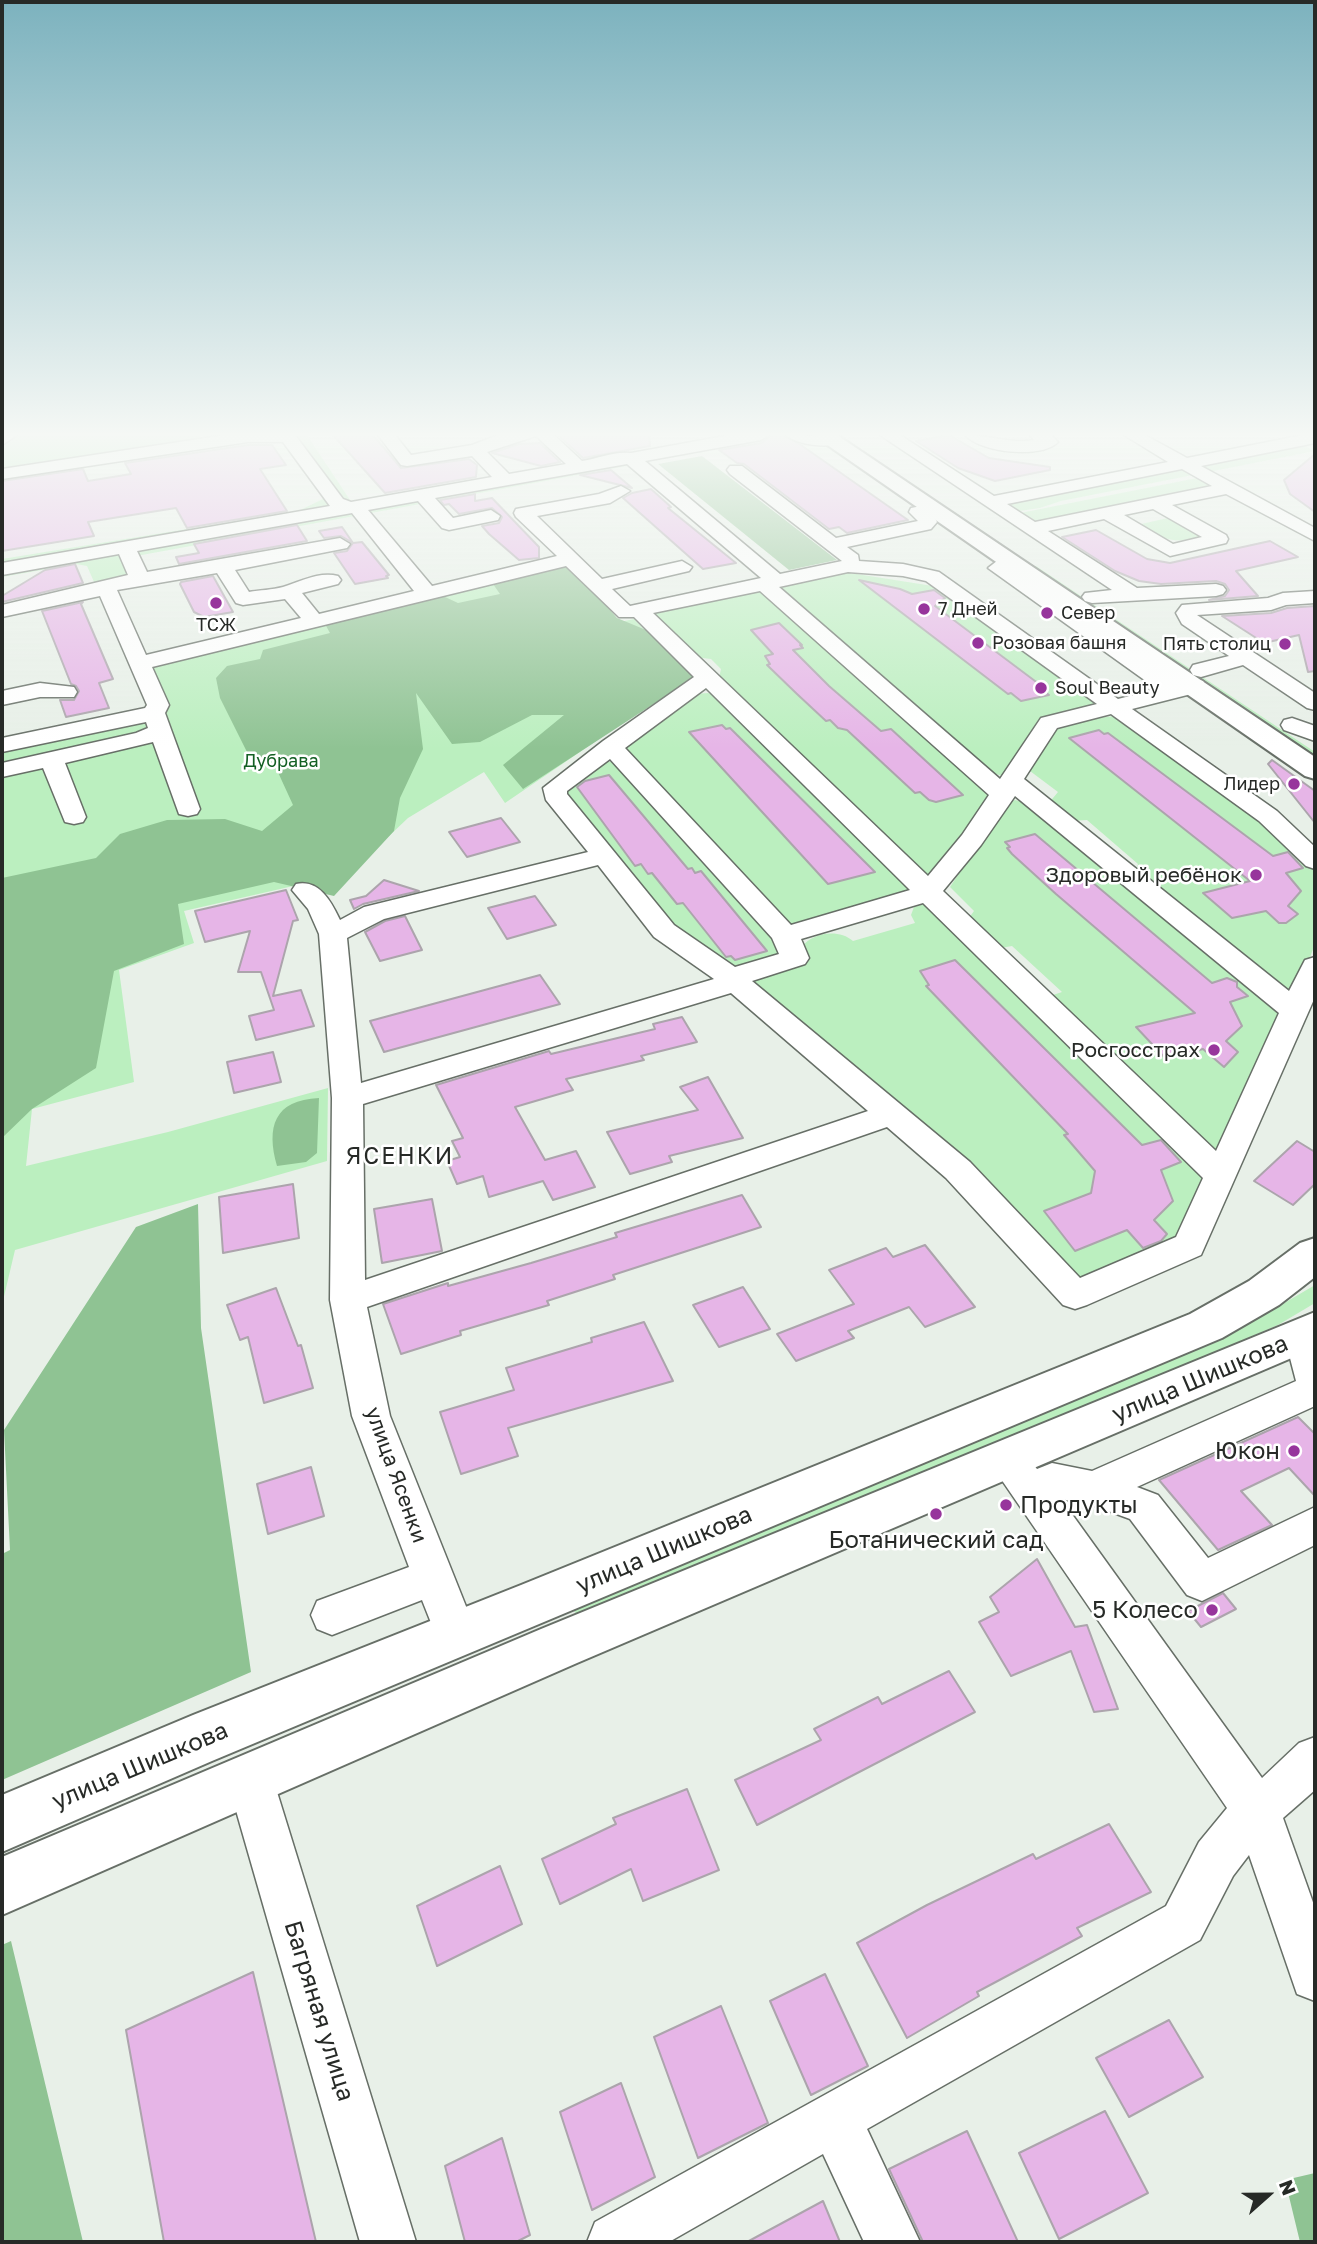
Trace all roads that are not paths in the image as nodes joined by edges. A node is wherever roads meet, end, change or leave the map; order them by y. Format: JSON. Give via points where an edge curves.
{"nodes":[{"id":1,"x":107,"y":540,"type":"edge"},
{"id":2,"x":173,"y":540,"type":"edge"},
{"id":3,"x":361,"y":540,"type":"edge"},
{"id":4,"x":383,"y":540,"type":"edge"},
{"id":5,"x":550,"y":540,"type":"edge"},
{"id":6,"x":723,"y":540,"type":"edge"},
{"id":7,"x":828,"y":540,"type":"edge"},
{"id":8,"x":854,"y":540,"type":"edge"},
{"id":9,"x":1000,"y":540,"type":"edge"},
{"id":10,"x":1049,"y":540,"type":"edge"},
{"id":11,"x":1152,"y":540,"type":"edge"},
{"id":12,"x":1216,"y":540,"type":"edge"},
{"id":13,"x":834,"y":544,"type":"junction"},
{"id":14,"x":126,"y":548,"type":"junction"},
{"id":15,"x":2,"y":557,"type":"edge"},
{"id":16,"x":570,"y":559,"type":"junction"},
{"id":17,"x":850,"y":563,"type":"junction"},
{"id":18,"x":1021,"y":563,"type":"junction"},
{"id":19,"x":223,"y":566,"type":"junction"},
{"id":20,"x":682,"y":567,"type":"dead end"},
{"id":21,"x":2,"y":569,"type":"edge"},
{"id":22,"x":140,"y":579,"type":"junction"},
{"id":23,"x":331,"y":580,"type":"dead end"},
{"id":24,"x":770,"y":583,"type":"junction"},
{"id":25,"x":1315,"y":584,"type":"edge"},
{"id":26,"x":598,"y":586,"type":"junction"},
{"id":27,"x":107,"y":589,"type":"junction"},
{"id":28,"x":290,"y":592,"type":"junction"},
{"id":29,"x":427,"y":593,"type":"junction"},
{"id":30,"x":1133,"y":595,"type":"junction"},
{"id":31,"x":1092,"y":597,"type":"junction"},
{"id":32,"x":1315,"y":597,"type":"edge"},
{"id":33,"x":1211,"y":602,"type":"dead end"},
{"id":34,"x":1189,"y":609,"type":"junction"},
{"id":35,"x":2,"y":611,"type":"edge"},
{"id":36,"x":639,"y":611,"type":"junction"},
{"id":37,"x":314,"y":621,"type":"junction"},
{"id":38,"x":1246,"y":658,"type":"junction"},
{"id":39,"x":140,"y":663,"type":"junction"},
{"id":40,"x":706,"y":678,"type":"junction"},
{"id":41,"x":1190,"y":682,"type":"junction"},
{"id":42,"x":66,"y":692,"type":"dead end"},
{"id":43,"x":2,"y":698,"type":"edge"},
{"id":44,"x":1315,"y":703,"type":"edge"},
{"id":45,"x":1113,"y":706,"type":"junction"},
{"id":46,"x":157,"y":722,"type":"junction"},
{"id":47,"x":1303,"y":729,"type":"edge"},
{"id":48,"x":1315,"y":741,"type":"edge"},
{"id":49,"x":2,"y":745,"type":"edge"},
{"id":50,"x":611,"y":746,"type":"junction"},
{"id":51,"x":52,"y":759,"type":"junction"},
{"id":52,"x":2,"y":769,"type":"edge"},
{"id":53,"x":1315,"y":770,"type":"edge"},
{"id":54,"x":1008,"y":788,"type":"junction"},
{"id":55,"x":188,"y":808,"type":"dead end"},
{"id":56,"x":74,"y":817,"type":"dead end"},
{"id":57,"x":604,"y":856,"type":"junction"},
{"id":58,"x":1315,"y":861,"type":"edge"},
{"id":59,"x":305,"y":890,"type":"dead end"},
{"id":60,"x":927,"y":893,"type":"junction"},
{"id":61,"x":333,"y":934,"type":"junction"},
{"id":62,"x":785,"y":935,"type":"junction"},
{"id":63,"x":1315,"y":966,"type":"edge"},
{"id":64,"x":734,"y":980,"type":"junction"},
{"id":65,"x":1295,"y":1011,"type":"junction"},
{"id":66,"x":347,"y":1098,"type":"junction"},
{"id":67,"x":893,"y":1114,"type":"junction"},
{"id":68,"x":1220,"y":1175,"type":"junction"},
{"id":69,"x":1315,"y":1254,"type":"edge"},
{"id":70,"x":1315,"y":1262,"type":"edge"},
{"id":71,"x":1264,"y":1293,"type":"junction"},
{"id":72,"x":348,"y":1300,"type":"junction"},
{"id":73,"x":1308,"y":1332,"type":"edge"},
{"id":74,"x":1315,"y":1387,"type":"edge"},
{"id":75,"x":1007,"y":1460,"type":"junction"},
{"id":76,"x":1066,"y":1482,"type":"junction"},
{"id":77,"x":1315,"y":1525,"type":"edge"},
{"id":78,"x":434,"y":1577,"type":"junction"},
{"id":79,"x":332,"y":1615,"type":"dead end"},
{"id":80,"x":549,"y":1624,"type":"junction"},
{"id":81,"x":456,"y":1634,"type":"junction"},
{"id":82,"x":1315,"y":1759,"type":"edge"},
{"id":83,"x":250,"y":1779,"type":"junction"},
{"id":84,"x":1256,"y":1809,"type":"junction"},
{"id":85,"x":2,"y":1824,"type":"edge"},
{"id":86,"x":2,"y":1886,"type":"edge"},
{"id":87,"x":1315,"y":1976,"type":"edge"},
{"id":88,"x":835,"y":2120,"type":"junction"},
{"id":89,"x":388,"y":2242,"type":"edge"},
{"id":90,"x":615,"y":2242,"type":"edge"},
{"id":91,"x":891,"y":2242,"type":"edge"}],
"edges":[{"from":1,"to":15,"type":"street"},
{"from":2,"to":14,"type":"street"},
{"from":3,"to":19,"type":"street"},
{"from":4,"to":29,"type":"street"},
{"from":5,"to":16,"type":"street"},
{"from":6,"to":24,"type":"street"},
{"from":7,"to":13,"type":"street"},
{"from":8,"to":13,"type":"street"},
{"from":9,"to":18,"type":"main road"},
{"from":10,"to":30,"type":"street"},
{"from":11,"to":12,"type":"street","via":[[1170,550]]},
{"from":13,"to":17,"type":"street"},
{"from":14,"to":21,"type":"street"},
{"from":14,"to":22,"type":"street"},
{"from":16,"to":26,"type":"street"},
{"from":16,"to":29,"type":"street"},
{"from":17,"to":24,"type":"street"},
{"from":17,"to":45,"type":"street","via":[[932,576]]},
{"from":18,"to":31,"type":"main road"},
{"from":18,"to":41,"type":"main road"},
{"from":19,"to":22,"type":"street"},
{"from":19,"to":28,"type":"street","via":[[243,599]]},
{"from":20,"to":26,"type":"street"},
{"from":22,"to":27,"type":"street","via":[[105,586]]},
{"from":23,"to":28,"type":"street"},
{"from":24,"to":36,"type":"street"},
{"from":24,"to":54,"type":"street"},
{"from":25,"to":30,"type":"street"},
{"from":26,"to":36,"type":"street","via":[[626,613]]},
{"from":27,"to":35,"type":"street"},
{"from":27,"to":39,"type":"street"},
{"from":28,"to":37,"type":"street"},
{"from":29,"to":37,"type":"street"},
{"from":30,"to":31,"type":"street"},
{"from":31,"to":41,"type":"main road"},
{"from":32,"to":34,"type":"street"},
{"from":33,"to":34,"type":"street"},
{"from":34,"to":38,"type":"street","via":[[1185,613],[1189,621]]},
{"from":36,"to":40,"type":"street"},
{"from":37,"to":39,"type":"street"},
{"from":38,"to":41,"type":"street"},
{"from":38,"to":44,"type":"street"},
{"from":39,"to":46,"type":"street","via":[[158,705]]},
{"from":40,"to":50,"type":"street"},
{"from":40,"to":60,"type":"street"},
{"from":41,"to":45,"type":"street"},
{"from":41,"to":47,"type":"main road"},
{"from":41,"to":53,"type":"main road"},
{"from":42,"to":43,"type":"street"},
{"from":45,"to":54,"type":"street","via":[[1049,723]]},
{"from":45,"to":58,"type":"street","via":[[1268,816]]},
{"from":46,"to":49,"type":"street"},
{"from":46,"to":51,"type":"street","via":[[143,738]]},
{"from":46,"to":55,"type":"street"},
{"from":47,"to":48,"type":"main road"},
{"from":50,"to":57,"type":"street","via":[[555,788],[555,796]]},
{"from":50,"to":62,"type":"street"},
{"from":51,"to":52,"type":"street"},
{"from":51,"to":56,"type":"street"},
{"from":54,"to":60,"type":"street"},
{"from":54,"to":65,"type":"street"},
{"from":57,"to":61,"type":"street","via":[[374,913]]},
{"from":57,"to":64,"type":"street","via":[[664,931]]},
{"from":59,"to":61,"type":"street","via":[[320,906]]},
{"from":60,"to":62,"type":"street"},
{"from":60,"to":68,"type":"street"},
{"from":61,"to":66,"type":"street","name":"улица Ясенки"},
{"from":62,"to":64,"type":"street","via":[[795,958]]},
{"from":63,"to":65,"type":"street"},
{"from":64,"to":66,"type":"street"},
{"from":64,"to":67,"type":"street"},
{"from":65,"to":68,"type":"street"},
{"from":66,"to":72,"type":"street","name":"улица Ясенки"},
{"from":67,"to":68,"type":"street","via":[[958,1170],[1075,1295],[1189,1246]]},
{"from":67,"to":72,"type":"street"},
{"from":69,"to":71,"type":"main road","name":"улица Шишкова"},
{"from":70,"to":71,"type":"main road"},
{"from":71,"to":80,"type":"main road","name":"улица Шишкова","via":[[1206,1326]]},
{"from":72,"to":78,"type":"street","name":"улица Ясенки","via":[[371,1416]]},
{"from":73,"to":74,"type":"street"},
{"from":73,"to":76,"type":"main road","name":"улица Шишкова"},
{"from":74,"to":76,"type":"street"},
{"from":75,"to":76,"type":"main road","name":"улица Шишкова"},
{"from":75,"to":76,"type":"street"},
{"from":75,"to":80,"type":"main road","name":"улица Шишкова"},
{"from":76,"to":77,"type":"street","via":[[1144,1507],[1202,1582]]},
{"from":76,"to":84,"type":"street"},
{"from":78,"to":79,"type":"street"},
{"from":78,"to":81,"type":"street","name":"улица Ясенки"},
{"from":80,"to":81,"type":"main road","name":"улица Шишкова"},
{"from":80,"to":83,"type":"main road","name":"улица Шишкова"},
{"from":81,"to":85,"type":"main road","name":"улица Шишкова"},
{"from":82,"to":84,"type":"street"},
{"from":83,"to":86,"type":"main road","name":"улица Шишкова"},
{"from":83,"to":89,"type":"street","name":"Багряная улица"},
{"from":84,"to":87,"type":"street"},
{"from":84,"to":88,"type":"street","via":[[1216,1859],[1183,1923]]},
{"from":88,"to":90,"type":"street"},
{"from":88,"to":91,"type":"street"}]}
